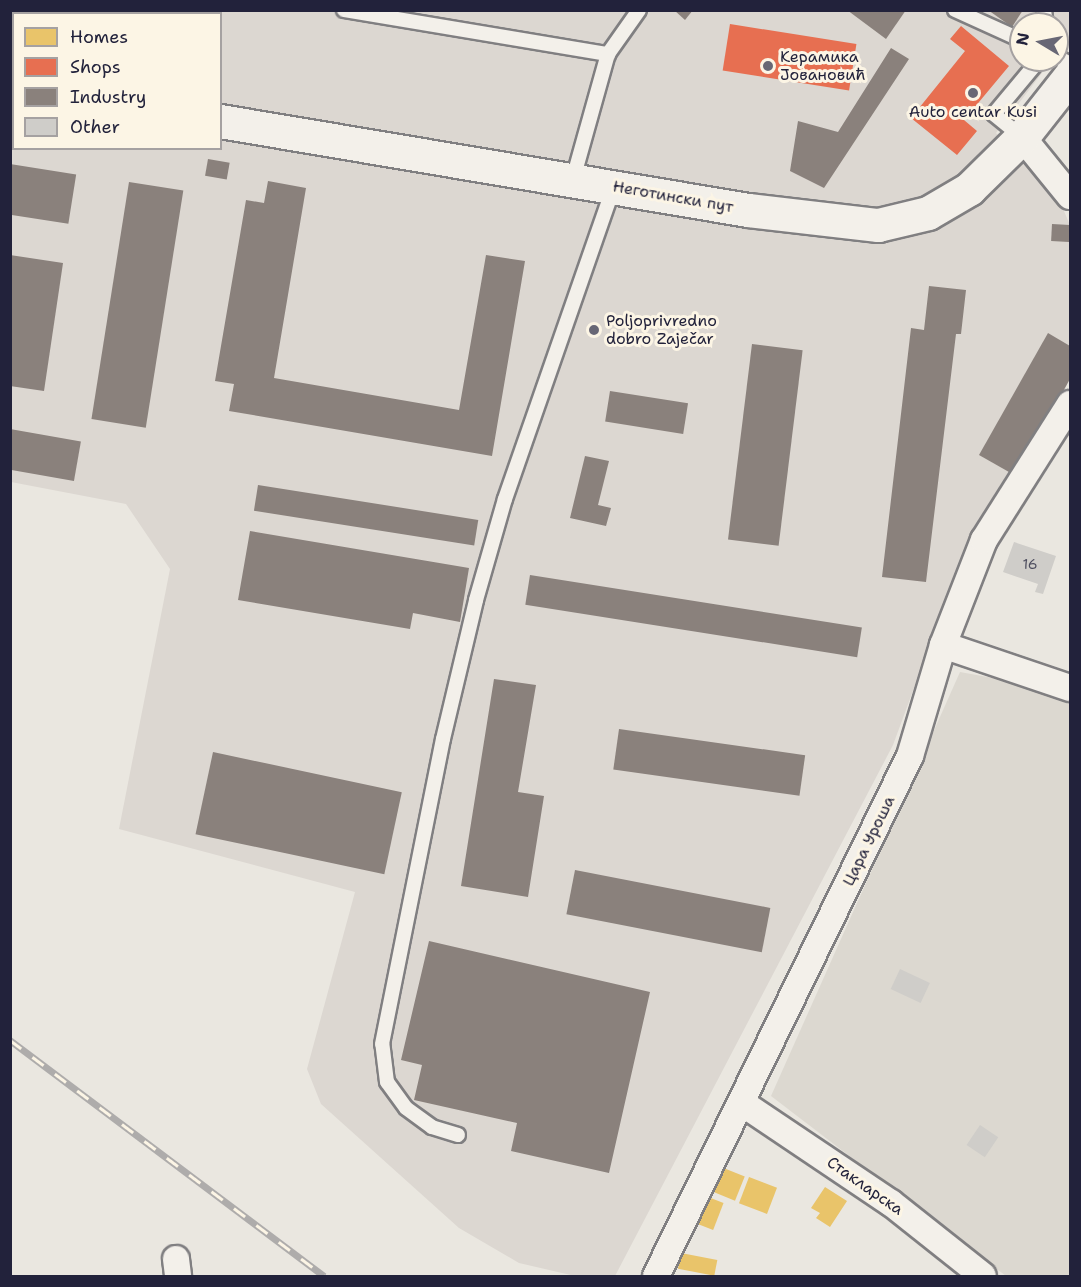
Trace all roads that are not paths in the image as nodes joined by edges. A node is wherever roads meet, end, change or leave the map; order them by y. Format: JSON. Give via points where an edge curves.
{"nodes":[{"id":1,"x":344,"y":10,"type":"edge"},
{"id":2,"x":639,"y":10,"type":"edge"},
{"id":3,"x":955,"y":10,"type":"edge"},
{"id":4,"x":1009,"y":35,"type":"edge"},
{"id":5,"x":608,"y":54,"type":"junction"},
{"id":6,"x":1028,"y":72,"type":"edge"},
{"id":7,"x":1071,"y":76,"type":"edge"},
{"id":8,"x":222,"y":121,"type":"edge"},
{"id":9,"x":1022,"y":137,"type":"junction"},
{"id":10,"x":573,"y":179,"type":"junction"},
{"id":11,"x":614,"y":186,"type":"junction"},
{"id":12,"x":1071,"y":196,"type":"edge"},
{"id":13,"x":1071,"y":404,"type":"edge"},
{"id":14,"x":943,"y":645,"type":"junction"},
{"id":15,"x":1071,"y":688,"type":"edge"},
{"id":16,"x":742,"y":1103,"type":"junction"},
{"id":17,"x":458,"y":1135,"type":"dead end"},
{"id":18,"x":656,"y":1276,"type":"edge"},
{"id":19,"x":983,"y":1276,"type":"edge"}],
"edges":[{"from":1,"to":5,"type":"lane"},
{"from":2,"to":5,"type":"lane"},
{"from":3,"to":4,"type":"lane"},
{"from":5,"to":10,"type":"lane"},
{"from":6,"to":9,"type":"lane","via":[[994,114]]},
{"from":7,"to":9,"type":"street","name":"Неготински пут"},
{"from":8,"to":10,"type":"street","name":"Неготински пут"},
{"from":9,"to":11,"type":"street","name":"Неготински пут","via":[[969,189],[950,202],[928,213],[878,225],[748,210]]},
{"from":9,"to":12,"type":"street"},
{"from":10,"to":11,"type":"street","name":"Неготински пут"},
{"from":11,"to":17,"type":"lane","via":[[509,488],[476,600],[443,739],[382,1044],[387,1082],[406,1108],[432,1127]]},
{"from":13,"to":14,"type":"street","name":"Цара Уроша","via":[[984,540]]},
{"from":14,"to":15,"type":"street"},
{"from":14,"to":16,"type":"street","name":"Цара Уроша","via":[[910,756]]},
{"from":16,"to":18,"type":"street","name":"Цара Уроша"},
{"from":16,"to":19,"type":"street","name":"Стакларска","via":[[891,1203]]}]}
